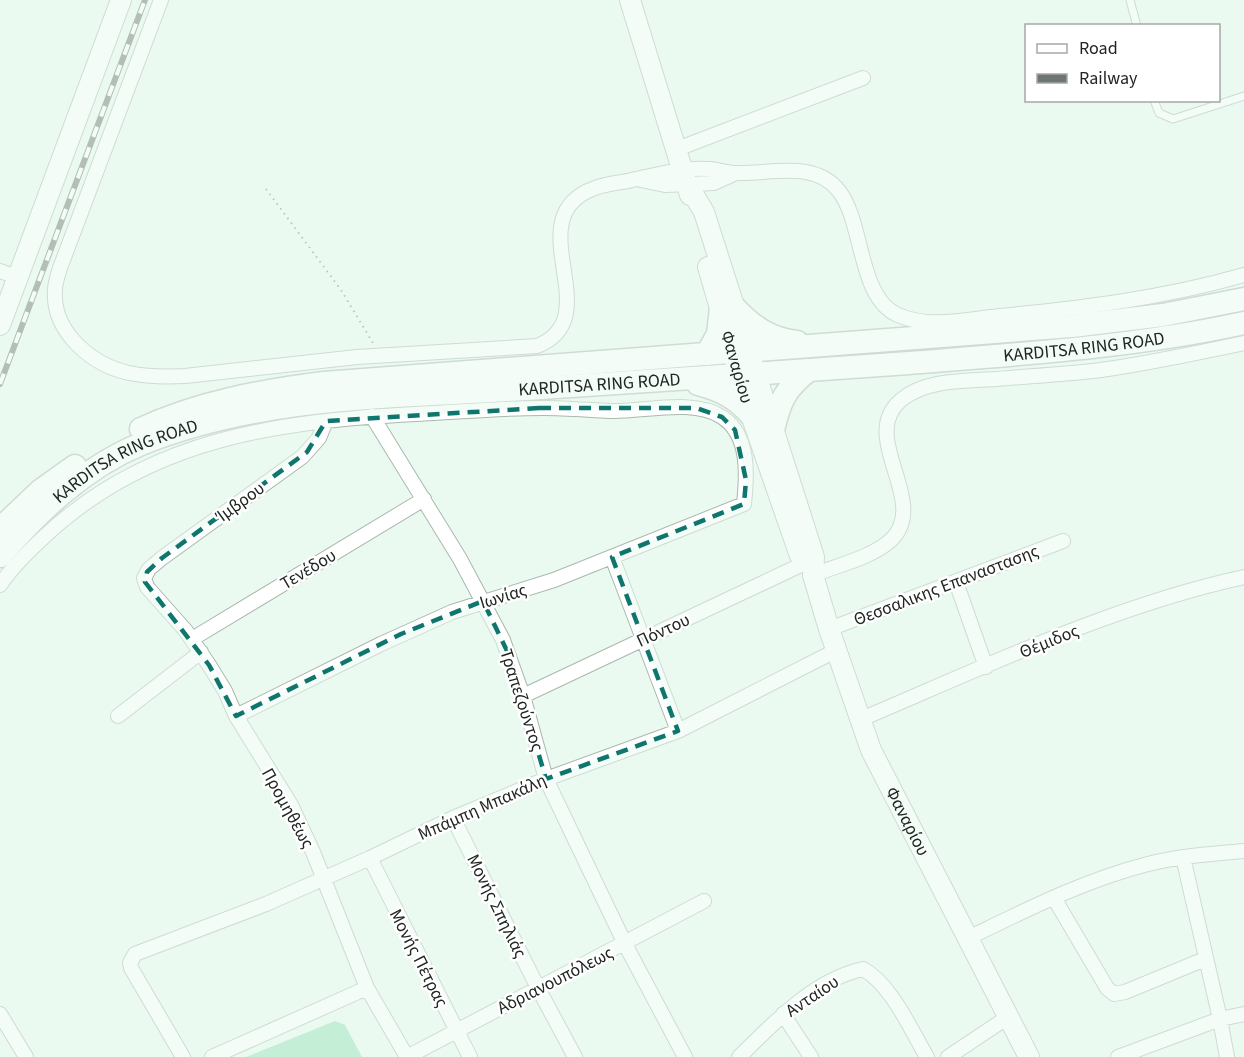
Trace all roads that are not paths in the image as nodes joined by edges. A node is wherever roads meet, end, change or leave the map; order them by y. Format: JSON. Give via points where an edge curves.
{"nodes":[{"id":1,"x":121,"y":0,"type":"edge"},
{"id":2,"x":161,"y":0,"type":"edge"},
{"id":3,"x":630,"y":0,"type":"edge"},
{"id":4,"x":1130,"y":0,"type":"edge"},
{"id":5,"x":1136,"y":24,"type":"edge"},
{"id":6,"x":863,"y":78,"type":"dead end"},
{"id":7,"x":1244,"y":96,"type":"edge"},
{"id":8,"x":1155,"y":102,"type":"edge"},
{"id":9,"x":677,"y":149,"type":"junction"},
{"id":10,"x":686,"y":177,"type":"junction"},
{"id":11,"x":9,"y":274,"type":"edge"},
{"id":12,"x":1244,"y":275,"type":"edge"},
{"id":13,"x":1244,"y":299,"type":"edge"},
{"id":14,"x":728,"y":308,"type":"junction"},
{"id":15,"x":1244,"y":322,"type":"edge"},
{"id":16,"x":0,"y":325,"type":"edge"},
{"id":17,"x":1244,"y":343,"type":"edge"},
{"id":18,"x":822,"y":346,"type":"junction"},
{"id":19,"x":741,"y":352,"type":"junction"},
{"id":20,"x":707,"y":354,"type":"junction"},
{"id":21,"x":809,"y":370,"type":"junction"},
{"id":22,"x":747,"y":375,"type":"junction"},
{"id":23,"x":682,"y":380,"type":"junction"},
{"id":24,"x":752,"y":414,"type":"junction"},
{"id":25,"x":372,"y":416,"type":"junction"},
{"id":26,"x":326,"y":421,"type":"junction"},
{"id":27,"x":773,"y":430,"type":"junction"},
{"id":28,"x":423,"y":499,"type":"junction"},
{"id":29,"x":0,"y":528,"type":"edge"},
{"id":30,"x":1063,"y":542,"type":"dead end"},
{"id":31,"x":0,"y":556,"type":"edge"},
{"id":32,"x":612,"y":557,"type":"junction"},
{"id":33,"x":808,"y":570,"type":"junction"},
{"id":34,"x":145,"y":576,"type":"joint"},
{"id":35,"x":1244,"y":577,"type":"edge"},
{"id":36,"x":956,"y":582,"type":"junction"},
{"id":37,"x":0,"y":585,"type":"edge"},
{"id":38,"x":483,"y":601,"type":"junction"},
{"id":39,"x":828,"y":629,"type":"junction"},
{"id":40,"x":192,"y":639,"type":"junction"},
{"id":41,"x":644,"y":639,"type":"junction"},
{"id":42,"x":836,"y":651,"type":"junction"},
{"id":43,"x":201,"y":652,"type":"junction"},
{"id":44,"x":986,"y":667,"type":"junction"},
{"id":45,"x":523,"y":696,"type":"junction"},
{"id":46,"x":118,"y":716,"type":"dead end"},
{"id":47,"x":236,"y":716,"type":"junction"},
{"id":48,"x":859,"y":720,"type":"junction"},
{"id":49,"x":678,"y":731,"type":"junction"},
{"id":50,"x":546,"y":779,"type":"junction"},
{"id":51,"x":453,"y":818,"type":"junction"},
{"id":52,"x":1244,"y":851,"type":"edge"},
{"id":53,"x":1183,"y":857,"type":"junction"},
{"id":54,"x":369,"y":858,"type":"junction"},
{"id":55,"x":324,"y":880,"type":"junction"},
{"id":56,"x":1054,"y":898,"type":"junction"},
{"id":57,"x":704,"y":901,"type":"dead end"},
{"id":58,"x":968,"y":938,"type":"junction"},
{"id":59,"x":625,"y":944,"type":"junction"},
{"id":60,"x":1205,"y":959,"type":"junction"},
{"id":61,"x":367,"y":988,"type":"junction"},
{"id":62,"x":538,"y":988,"type":"junction"},
{"id":63,"x":0,"y":1014,"type":"edge"},
{"id":64,"x":783,"y":1014,"type":"junction"},
{"id":65,"x":1244,"y":1014,"type":"edge"},
{"id":66,"x":1008,"y":1017,"type":"junction"},
{"id":67,"x":1220,"y":1019,"type":"junction"},
{"id":68,"x":456,"y":1031,"type":"junction"},
{"id":69,"x":1126,"y":1056,"type":"edge"},
{"id":70,"x":26,"y":1057,"type":"edge"},
{"id":71,"x":183,"y":1057,"type":"edge"},
{"id":72,"x":212,"y":1057,"type":"edge"},
{"id":73,"x":407,"y":1057,"type":"edge"},
{"id":74,"x":470,"y":1057,"type":"edge"},
{"id":75,"x":575,"y":1057,"type":"edge"},
{"id":76,"x":685,"y":1057,"type":"edge"},
{"id":77,"x":739,"y":1057,"type":"edge"},
{"id":78,"x":811,"y":1057,"type":"edge"},
{"id":79,"x":927,"y":1057,"type":"edge"},
{"id":80,"x":948,"y":1057,"type":"edge"},
{"id":81,"x":1029,"y":1057,"type":"edge"},
{"id":82,"x":1227,"y":1057,"type":"edge"}],
"edges":[{"from":1,"to":11,"type":"main road"},
{"from":2,"to":10,"type":"street","via":[[54,292],[58,315],[81,348],[120,370],[147,376],[184,376],[380,356],[537,346],[562,324],[567,303],[559,238],[567,209],[593,189],[636,180],[665,185]]},
{"from":3,"to":9,"type":"main road","name":"Φαναρίου"},
{"from":4,"to":5,"type":"lane"},
{"from":6,"to":9,"type":"street"},
{"from":7,"to":8,"type":"lane","via":[[1173,119],[1159,113]]},
{"from":9,"to":10,"type":"main road","name":"Φαναρίου"},
{"from":10,"to":12,"type":"street","via":[[714,183],[736,173],[799,172],[829,181],[847,204],[879,299],[894,313],[917,320],[1059,310],[1170,294]]},
{"from":10,"to":14,"type":"main road","name":"Φαναρίου"},
{"from":11,"to":16,"type":"main road"},
{"from":13,"to":18,"type":"main road","name":"KARDITSA RING ROAD","via":[[1163,315],[1072,326]]},
{"from":14,"to":18,"type":"main road","via":[[771,336]]},
{"from":14,"to":19,"type":"main road","name":"Φαναρίου"},
{"from":14,"to":20,"type":"main road"},
{"from":15,"to":21,"type":"main road","name":"KARDITSA RING ROAD","via":[[1165,338],[1076,349]]},
{"from":17,"to":33,"type":"street","name":"Πόντου","via":[[1142,364],[955,382],[910,393],[894,407],[887,430],[903,502],[898,532],[879,549]]},
{"from":18,"to":19,"type":"main road","name":"KARDITSA RING ROAD"},
{"from":19,"to":20,"type":"main road","name":"KARDITSA RING ROAD"},
{"from":19,"to":22,"type":"main road","name":"Φαναρίου"},
{"from":20,"to":29,"type":"main road","name":"KARDITSA RING ROAD","via":[[324,383],[263,391],[206,405],[146,427],[83,460],[40,491]]},
{"from":21,"to":22,"type":"main road","name":"KARDITSA RING ROAD"},
{"from":21,"to":27,"type":"main road","via":[[784,394]]},
{"from":22,"to":23,"type":"main road","name":"KARDITSA RING ROAD"},
{"from":22,"to":24,"type":"main road","name":"Φαναρίου"},
{"from":22,"to":27,"type":"main road","name":"Φαναρίου"},
{"from":23,"to":24,"type":"main road","via":[[723,391]]},
{"from":23,"to":31,"type":"main road","name":"KARDITSA RING ROAD","via":[[326,402],[224,419],[155,439],[108,460],[58,497]]},
{"from":24,"to":33,"type":"main road","name":"Φαναρίου"},
{"from":25,"to":26,"type":"street"},
{"from":25,"to":28,"type":"street","name":"Τραπεζούντος"},
{"from":25,"to":32,"type":"street","name":"Ιωνίας","via":[[539,408],[696,408],[722,417],[741,442],[746,464],[744,504]]},
{"from":26,"to":34,"type":"street","name":"Ίμβρου","via":[[319,438],[302,457],[162,558]]},
{"from":26,"to":37,"type":"street","via":[[239,435],[176,454],[134,472],[66,517]]},
{"from":27,"to":33,"type":"main road","name":"Φαναρίου","via":[[814,557]]},
{"from":28,"to":38,"type":"street","name":"Τραπεζούντος"},
{"from":28,"to":40,"type":"street","name":"Τενέδου"},
{"from":30,"to":36,"type":"street","name":"Θεσσαλικης Επαναστασης"},
{"from":32,"to":38,"type":"street","name":"Ιωνίας","via":[[554,580]]},
{"from":32,"to":41,"type":"street"},
{"from":33,"to":39,"type":"main road","name":"Φαναρίου"},
{"from":33,"to":41,"type":"street","name":"Πόντου"},
{"from":34,"to":40,"type":"street","name":"Προμηθέως","via":[[147,586]]},
{"from":35,"to":44,"type":"street","name":"Θέμιδος","via":[[1115,615]]},
{"from":36,"to":39,"type":"street","name":"Θεσσαλικης Επαναστασης"},
{"from":36,"to":44,"type":"street"},
{"from":38,"to":45,"type":"street","name":"Τραπεζούντος"},
{"from":38,"to":47,"type":"street","name":"Ιωνίας","via":[[402,634]]},
{"from":39,"to":42,"type":"main road","name":"Φαναρίου"},
{"from":40,"to":43,"type":"street","name":"Προμηθέως"},
{"from":41,"to":45,"type":"street","name":"Πόντου"},
{"from":41,"to":49,"type":"street"},
{"from":42,"to":48,"type":"main road","name":"Φαναρίου"},
{"from":42,"to":49,"type":"street","name":"Μπάμπη Μπακάλη"},
{"from":43,"to":46,"type":"street"},
{"from":43,"to":47,"type":"street","name":"Προμηθέως"},
{"from":44,"to":48,"type":"street","name":"Θέμιδος"},
{"from":45,"to":50,"type":"street","name":"Τραπεζούντος"},
{"from":47,"to":55,"type":"street","name":"Προμηθέως","via":[[291,805]]},
{"from":48,"to":58,"type":"main road","name":"Φαναρίου"},
{"from":49,"to":50,"type":"street","name":"Μπάμπη Μπακάλη"},
{"from":50,"to":51,"type":"street","name":"Μπάμπη Μπακάλη"},
{"from":50,"to":59,"type":"street","name":"Τραπεζούντος"},
{"from":51,"to":54,"type":"street","name":"Μπάμπη Μπακάλη"},
{"from":51,"to":62,"type":"street","name":"Μονής Σπηλιάς"},
{"from":52,"to":53,"type":"street"},
{"from":53,"to":56,"type":"street","via":[[1147,864]]},
{"from":53,"to":60,"type":"street"},
{"from":54,"to":55,"type":"street","name":"Μπάμπη Μπακάλη"},
{"from":54,"to":68,"type":"street","name":"Μονής Πέτρας"},
{"from":55,"to":61,"type":"street","name":"Προμηθέως"},
{"from":55,"to":71,"type":"street","name":"Μπάμπη Μπακάλη","via":[[135,954],[131,968]]},
{"from":56,"to":58,"type":"street"},
{"from":56,"to":60,"type":"street","via":[[1114,994]]},
{"from":57,"to":59,"type":"street","name":"Αδριανουπόλεως"},
{"from":58,"to":66,"type":"main road","name":"Φαναρίου"},
{"from":59,"to":62,"type":"street","name":"Αδριανουπόλεως"},
{"from":59,"to":76,"type":"street","name":"Τραπεζούντος"},
{"from":60,"to":67,"type":"street"},
{"from":61,"to":72,"type":"street"},
{"from":61,"to":73,"type":"street","name":"Προμηθέως"},
{"from":62,"to":68,"type":"street","name":"Αδριανουπόλεως"},
{"from":62,"to":75,"type":"street","name":"Μονής Σπηλιάς"},
{"from":63,"to":70,"type":"street"},
{"from":64,"to":77,"type":"street","name":"Ανταίου"},
{"from":64,"to":78,"type":"street"},
{"from":64,"to":79,"type":"street","name":"Ανταίου","via":[[839,976],[863,969],[887,990]]},
{"from":65,"to":67,"type":"street"},
{"from":66,"to":80,"type":"street"},
{"from":66,"to":81,"type":"main road","name":"Φαναρίου"},
{"from":67,"to":69,"type":"street"},
{"from":67,"to":82,"type":"street"},
{"from":68,"to":73,"type":"street","name":"Αδριανουπόλεως"},
{"from":68,"to":74,"type":"street","name":"Μονής Πέτρας"}]}
